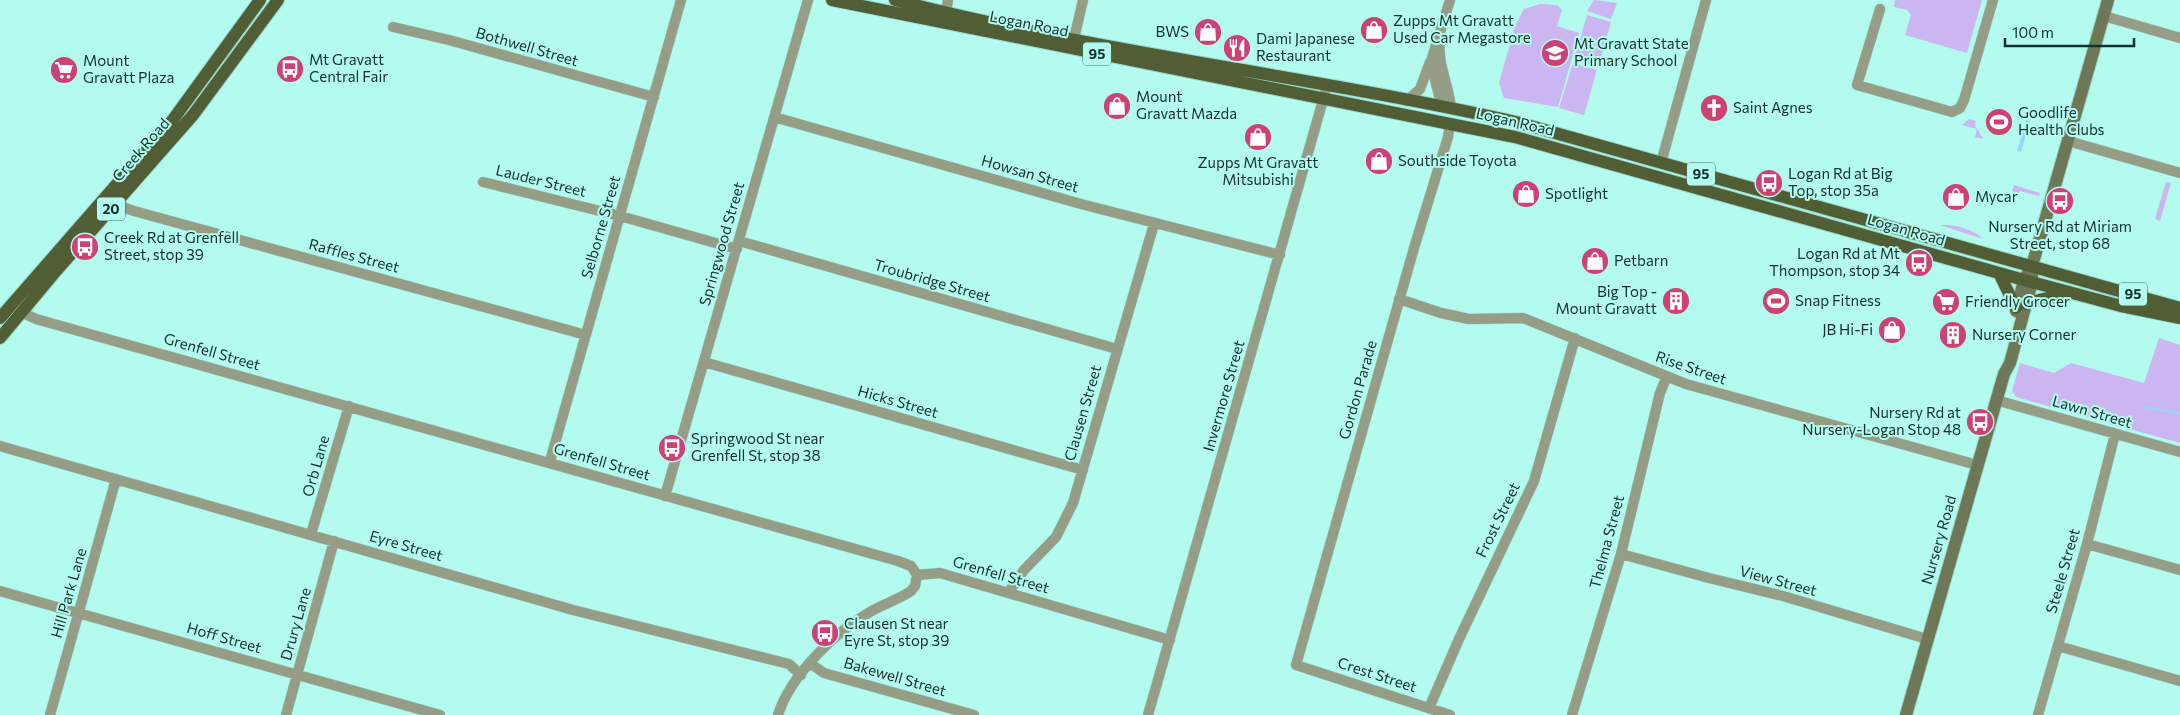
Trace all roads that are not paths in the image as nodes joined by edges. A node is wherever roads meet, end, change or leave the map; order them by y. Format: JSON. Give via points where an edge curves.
{"nodes":[{"id":1,"x":260,"y":0,"type":"edge"},
{"id":2,"x":278,"y":0,"type":"edge"},
{"id":3,"x":681,"y":0,"type":"edge"},
{"id":4,"x":808,"y":0,"type":"edge"},
{"id":5,"x":832,"y":0,"type":"edge"},
{"id":6,"x":896,"y":0,"type":"edge"},
{"id":7,"x":948,"y":0,"type":"edge"},
{"id":8,"x":1083,"y":0,"type":"edge"},
{"id":9,"x":1450,"y":0,"type":"edge"},
{"id":10,"x":1706,"y":0,"type":"edge"},
{"id":11,"x":1993,"y":0,"type":"edge"},
{"id":12,"x":2108,"y":0,"type":"edge"},
{"id":13,"x":1880,"y":9,"type":"dead end"},
{"id":14,"x":2104,"y":16,"type":"junction"},
{"id":15,"x":945,"y":18,"type":"junction"},
{"id":16,"x":393,"y":27,"type":"dead end"},
{"id":17,"x":1441,"y":32,"type":"junction"},
{"id":18,"x":2180,"y":38,"type":"edge"},
{"id":19,"x":1074,"y":39,"type":"junction"},
{"id":20,"x":1433,"y":50,"type":"junction"},
{"id":21,"x":1327,"y":86,"type":"junction"},
{"id":22,"x":654,"y":97,"type":"junction"},
{"id":23,"x":1324,"y":99,"type":"junction"},
{"id":24,"x":1407,"y":101,"type":"junction"},
{"id":25,"x":1446,"y":108,"type":"junction"},
{"id":26,"x":774,"y":117,"type":"junction"},
{"id":27,"x":1450,"y":123,"type":"junction"},
{"id":28,"x":2068,"y":140,"type":"junction"},
{"id":29,"x":1661,"y":163,"type":"junction"},
{"id":30,"x":2180,"y":173,"type":"edge"},
{"id":31,"x":483,"y":182,"type":"dead end"},
{"id":32,"x":117,"y":202,"type":"junction"},
{"id":33,"x":620,"y":216,"type":"junction"},
{"id":34,"x":1154,"y":224,"type":"junction"},
{"id":35,"x":738,"y":245,"type":"junction"},
{"id":36,"x":1280,"y":255,"type":"junction"},
{"id":37,"x":2032,"y":266,"type":"junction"},
{"id":38,"x":1999,"y":273,"type":"junction"},
{"id":39,"x":2028,"y":281,"type":"junction"},
{"id":40,"x":2067,"y":292,"type":"junction"},
{"id":41,"x":1399,"y":300,"type":"junction"},
{"id":42,"x":2021,"y":306,"type":"junction"},
{"id":43,"x":2180,"y":308,"type":"edge"},
{"id":44,"x":21,"y":312,"type":"junction"},
{"id":45,"x":0,"y":318,"type":"edge"},
{"id":46,"x":2180,"y":318,"type":"edge"},
{"id":47,"x":586,"y":335,"type":"junction"},
{"id":48,"x":0,"y":338,"type":"edge"},
{"id":49,"x":1575,"y":338,"type":"junction"},
{"id":50,"x":1117,"y":349,"type":"junction"},
{"id":51,"x":704,"y":362,"type":"junction"},
{"id":52,"x":1667,"y":376,"type":"junction"},
{"id":53,"x":1996,"y":400,"type":"junction"},
{"id":54,"x":349,"y":406,"type":"junction"},
{"id":55,"x":2115,"y":434,"type":"junction"},
{"id":56,"x":0,"y":446,"type":"edge"},
{"id":57,"x":2180,"y":452,"type":"edge"},
{"id":58,"x":550,"y":462,"type":"junction"},
{"id":59,"x":1977,"y":465,"type":"junction"},
{"id":60,"x":1083,"y":470,"type":"junction"},
{"id":61,"x":116,"y":480,"type":"junction"},
{"id":62,"x":665,"y":496,"type":"junction"},
{"id":63,"x":312,"y":534,"type":"junction"},
{"id":64,"x":334,"y":541,"type":"junction"},
{"id":65,"x":2087,"y":544,"type":"junction"},
{"id":66,"x":1621,"y":554,"type":"junction"},
{"id":67,"x":2180,"y":570,"type":"edge"},
{"id":68,"x":917,"y":576,"type":"junction"},
{"id":69,"x":0,"y":591,"type":"edge"},
{"id":70,"x":1008,"y":594,"type":"junction"},
{"id":71,"x":79,"y":613,"type":"junction"},
{"id":72,"x":1927,"y":639,"type":"junction"},
{"id":73,"x":1170,"y":640,"type":"junction"},
{"id":74,"x":2058,"y":646,"type":"junction"},
{"id":75,"x":810,"y":664,"type":"junction"},
{"id":76,"x":1296,"y":664,"type":"joint"},
{"id":77,"x":297,"y":674,"type":"junction"},
{"id":78,"x":801,"y":675,"type":"junction"},
{"id":79,"x":2180,"y":681,"type":"edge"},
{"id":80,"x":1429,"y":708,"type":"junction"},
{"id":81,"x":50,"y":715,"type":"edge"},
{"id":82,"x":286,"y":715,"type":"edge"},
{"id":83,"x":440,"y":715,"type":"edge"},
{"id":84,"x":778,"y":715,"type":"edge"},
{"id":85,"x":974,"y":715,"type":"edge"},
{"id":86,"x":1148,"y":715,"type":"edge"},
{"id":87,"x":1450,"y":715,"type":"edge"},
{"id":88,"x":1572,"y":715,"type":"edge"},
{"id":89,"x":1906,"y":715,"type":"edge"},
{"id":90,"x":2038,"y":715,"type":"edge"}],
"edges":[{"from":1,"to":45,"type":"main road","name":"Creek Road","number":"20","via":[[172,121]]},
{"from":2,"to":32,"type":"main road","name":"Creek Road","number":"20","via":[[205,100]]},
{"from":3,"to":22,"type":"street","name":"Selborne Street"},
{"from":4,"to":26,"type":"street","name":"Springwood Street"},
{"from":5,"to":15,"type":"main road","name":"Logan Road","number":"95"},
{"from":6,"to":15,"type":"main road","name":"Logan Road","number":"95"},
{"from":7,"to":15,"type":"street"},
{"from":8,"to":19,"type":"street"},
{"from":9,"to":17,"type":"street"},
{"from":10,"to":29,"type":"street"},
{"from":11,"to":13,"type":"street","via":[[1964,100],[1952,112],[1857,85]]},
{"from":12,"to":14,"type":"main road","name":"Nursery Road"},
{"from":14,"to":18,"type":"street"},
{"from":14,"to":28,"type":"main road","name":"Nursery Road"},
{"from":15,"to":19,"type":"main road","name":"Logan Road","number":"95"},
{"from":15,"to":23,"type":"main road","name":"Logan Road","number":"95"},
{"from":16,"to":22,"type":"street","name":"Bothwell Street"},
{"from":17,"to":20,"type":"street"},
{"from":17,"to":25,"type":"street","via":[[1440,60],[1449,90]]},
{"from":19,"to":21,"type":"main road","name":"Logan Road","number":"95"},
{"from":20,"to":24,"type":"street","via":[[1422,85]]},
{"from":20,"to":25,"type":"street","via":[[1432,67]]},
{"from":21,"to":23,"type":"street","name":"Invermore Street"},
{"from":21,"to":24,"type":"main road","name":"Logan Road","number":"95"},
{"from":22,"to":33,"type":"street","name":"Selborne Street"},
{"from":23,"to":27,"type":"main road","name":"Logan Road","number":"95"},
{"from":23,"to":36,"type":"street","name":"Invermore Street"},
{"from":24,"to":25,"type":"main road","name":"Logan Road","number":"95"},
{"from":25,"to":27,"type":"main road"},
{"from":25,"to":29,"type":"main road","name":"Logan Road","number":"95","via":[[1532,126]]},
{"from":26,"to":34,"type":"street","name":"Howsan Street"},
{"from":26,"to":35,"type":"street","name":"Springwood Street"},
{"from":27,"to":38,"type":"main road","name":"Logan Road","number":"95","via":[[1537,143]]},
{"from":27,"to":41,"type":"street","name":"Gordon Parade"},
{"from":28,"to":30,"type":"street"},
{"from":28,"to":37,"type":"main road","name":"Nursery Road"},
{"from":29,"to":37,"type":"main road","name":"Logan Road","number":"95"},
{"from":31,"to":33,"type":"street","name":"Lauder Street"},
{"from":32,"to":44,"type":"main road","name":"Creek Road","number":"20"},
{"from":32,"to":47,"type":"street","name":"Raffles Street","via":[[134,211]]},
{"from":33,"to":35,"type":"street","name":"Lauder Street"},
{"from":33,"to":47,"type":"street","name":"Selborne Street"},
{"from":34,"to":36,"type":"street","name":"Howsan Street"},
{"from":34,"to":50,"type":"street","name":"Clausen Street"},
{"from":35,"to":50,"type":"street","name":"Troubridge Street"},
{"from":35,"to":51,"type":"street","name":"Springwood Street"},
{"from":36,"to":73,"type":"street","name":"Invermore Street"},
{"from":37,"to":39,"type":"main road","name":"Nursery Road"},
{"from":37,"to":43,"type":"main road","name":"Logan Road","number":"95"},
{"from":38,"to":39,"type":"main road","name":"Logan Road","number":"95"},
{"from":38,"to":42,"type":"main road"},
{"from":39,"to":40,"type":"main road","name":"Logan Road","number":"95"},
{"from":39,"to":42,"type":"main road","name":"Nursery Road"},
{"from":40,"to":42,"type":"main road","via":[[2056,298],[2036,300]]},
{"from":40,"to":46,"type":"main road","name":"Logan Road","number":"95"},
{"from":41,"to":49,"type":"street","name":"Rise Street","via":[[1469,319],[1523,318]]},
{"from":41,"to":76,"type":"street","name":"Gordon Parade"},
{"from":42,"to":53,"type":"main road","name":"Nursery Road","via":[[2003,362],[2004,374]]},
{"from":44,"to":48,"type":"main road","name":"Creek Road","number":"20"},
{"from":44,"to":54,"type":"street","name":"Grenfell Street","via":[[45,322]]},
{"from":47,"to":58,"type":"street","name":"Selborne Street"},
{"from":49,"to":52,"type":"street","name":"Rise Street"},
{"from":49,"to":80,"type":"street","name":"Frost Street","via":[[1534,481]]},
{"from":50,"to":60,"type":"street","name":"Clausen Street"},
{"from":51,"to":60,"type":"street","name":"Hicks Street"},
{"from":51,"to":62,"type":"street","name":"Springwood Street"},
{"from":52,"to":59,"type":"street","name":"Rise Street"},
{"from":52,"to":66,"type":"street","name":"Thelma Street","via":[[1660,393]]},
{"from":53,"to":55,"type":"street","name":"Lawn Street"},
{"from":53,"to":59,"type":"main road","name":"Nursery Road"},
{"from":54,"to":58,"type":"street","name":"Grenfell Street"},
{"from":54,"to":63,"type":"street","name":"Orb Lane"},
{"from":55,"to":57,"type":"street","name":"Lawn Street"},
{"from":55,"to":65,"type":"street","name":"Steele Street"},
{"from":56,"to":61,"type":"street","name":"Eyre Street"},
{"from":58,"to":62,"type":"street","name":"Grenfell Street"},
{"from":59,"to":72,"type":"main road","name":"Nursery Road"},
{"from":60,"to":70,"type":"street","name":"Clausen Street","via":[[1073,503],[1056,536],[1024,570]]},
{"from":61,"to":63,"type":"street","name":"Eyre Street"},
{"from":61,"to":71,"type":"street","name":"Hill Park Lane"},
{"from":62,"to":68,"type":"street","name":"Grenfell Street","via":[[898,561],[911,566]]},
{"from":63,"to":64,"type":"street","name":"Eyre Street"},
{"from":64,"to":77,"type":"street","name":"Drury Lane"},
{"from":64,"to":78,"type":"street","name":"Eyre Street","via":[[573,610],[788,664]]},
{"from":65,"to":67,"type":"street"},
{"from":65,"to":74,"type":"street","name":"Steele Street"},
{"from":66,"to":72,"type":"street","name":"View Street","via":[[1784,596]]},
{"from":66,"to":88,"type":"street","name":"Thelma Street"},
{"from":68,"to":70,"type":"street","name":"Grenfell Street","via":[[940,573]]},
{"from":68,"to":75,"type":"street","via":[[911,591],[854,622],[825,646]]},
{"from":69,"to":71,"type":"street","name":"Hoff Street"},
{"from":70,"to":73,"type":"street","name":"Grenfell Street"},
{"from":71,"to":77,"type":"street","name":"Hoff Street"},
{"from":71,"to":81,"type":"street","name":"Hill Park Lane"},
{"from":72,"to":89,"type":"main road","name":"Nursery Road"},
{"from":73,"to":86,"type":"street","name":"Invermore Street"},
{"from":74,"to":79,"type":"street"},
{"from":74,"to":90,"type":"street","name":"Steele Street"},
{"from":75,"to":78,"type":"street"},
{"from":75,"to":85,"type":"street","name":"Bakewell Street","via":[[824,673]]},
{"from":76,"to":80,"type":"street","name":"Crest Street"},
{"from":77,"to":82,"type":"street","name":"Drury Lane"},
{"from":77,"to":83,"type":"street","name":"Hoff Street"},
{"from":78,"to":84,"type":"street","via":[[789,689]]},
{"from":80,"to":87,"type":"street","name":"Crest Street"}]}
